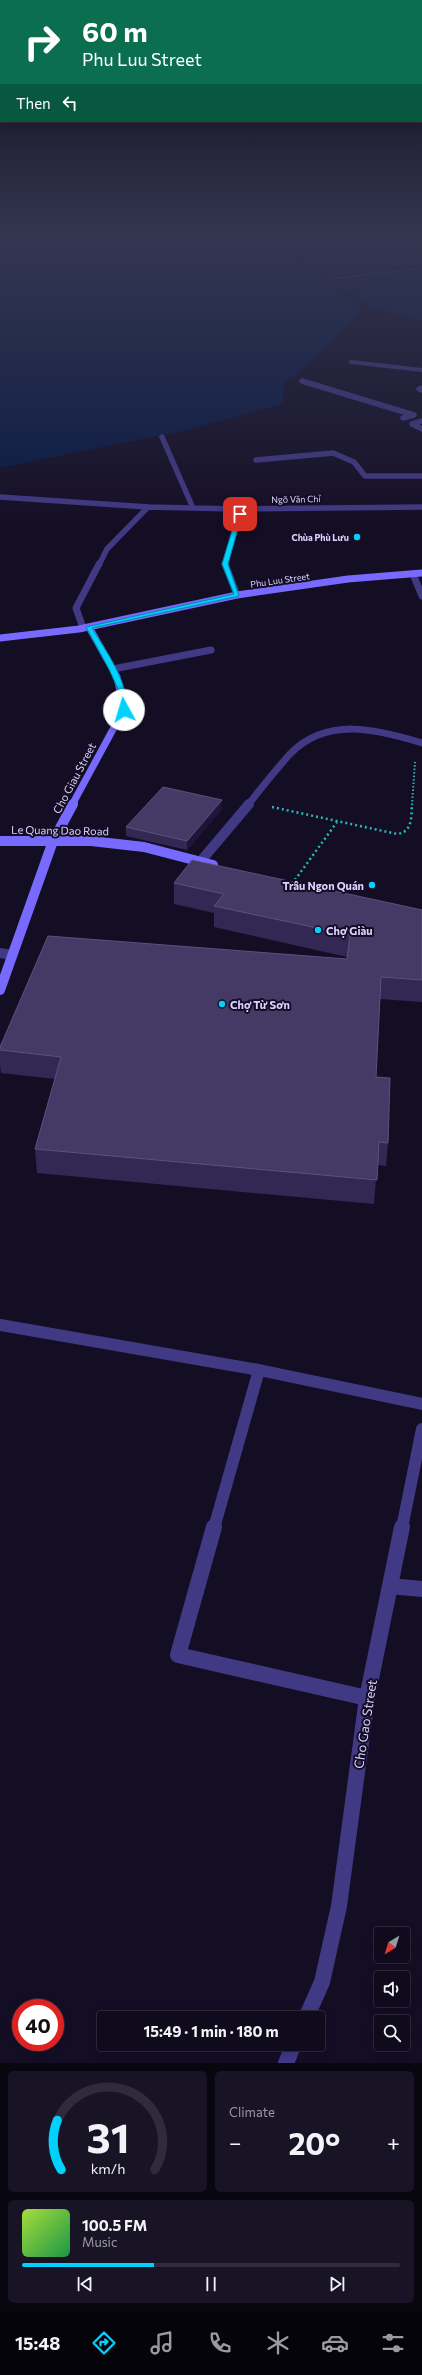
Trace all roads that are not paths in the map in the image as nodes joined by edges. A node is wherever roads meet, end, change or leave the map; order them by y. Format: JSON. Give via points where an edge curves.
{"nodes":[{"id":1,"x":351,"y":362,"type":"dead end"},
{"id":2,"x":422,"y":370,"type":"edge"},
{"id":3,"x":302,"y":381,"type":"dead end"},
{"id":4,"x":422,"y":421,"type":"edge"},
{"id":5,"x":412,"y":424,"type":"junction"},
{"id":6,"x":422,"y":429,"type":"edge"},
{"id":7,"x":162,"y":437,"type":"dead end"},
{"id":8,"x":256,"y":460,"type":"dead end"},
{"id":9,"x":422,"y":476,"type":"edge"},
{"id":10,"x":0,"y":497,"type":"edge"},
{"id":11,"x":148,"y":507,"type":"junction"},
{"id":12,"x":422,"y":507,"type":"edge"},
{"id":13,"x":193,"y":508,"type":"junction"},
{"id":14,"x":238,"y":509,"type":"junction"},
{"id":15,"x":422,"y":573,"type":"edge"},
{"id":16,"x":413,"y":574,"type":"junction"},
{"id":17,"x":237,"y":595,"type":"junction"},
{"id":18,"x":422,"y":596,"type":"edge"},
{"id":19,"x":86,"y":627,"type":"junction"},
{"id":20,"x":0,"y":638,"type":"edge"},
{"id":21,"x":211,"y":650,"type":"dead end"},
{"id":22,"x":113,"y":669,"type":"junction"},
{"id":23,"x":422,"y":743,"type":"edge"},
{"id":24,"x":0,"y":841,"type":"edge"},
{"id":25,"x":53,"y":841,"type":"junction"},
{"id":26,"x":200,"y":862,"type":"junction"},
{"id":27,"x":223,"y":867,"type":"edge"},
{"id":28,"x":0,"y":953,"type":"edge"},
{"id":29,"x":12,"y":955,"type":"junction"},
{"id":30,"x":0,"y":990,"type":"edge"},
{"id":31,"x":0,"y":1325,"type":"edge"},
{"id":32,"x":259,"y":1370,"type":"junction"},
{"id":33,"x":422,"y":1404,"type":"edge"},
{"id":34,"x":422,"y":1429,"type":"edge"},
{"id":35,"x":390,"y":1586,"type":"junction"},
{"id":36,"x":422,"y":1589,"type":"edge"},
{"id":37,"x":367,"y":1698,"type":"junction"},
{"id":38,"x":309,"y":2011,"type":"edge"},
{"id":39,"x":291,"y":2051,"type":"edge"},
{"id":40,"x":286,"y":2063,"type":"edge"}],
"edges":[{"from":1,"to":2,"type":"street"},
{"from":3,"to":5,"type":"street","via":[[407,411],[414,415],[403,418]]},
{"from":4,"to":5,"type":"street"},
{"from":5,"to":6,"type":"street"},
{"from":7,"to":13,"type":"street"},
{"from":8,"to":9,"type":"street","via":[[333,453],[354,462],[365,476]]},
{"from":10,"to":11,"type":"street","name":"Ngõ Văn Chỉ"},
{"from":11,"to":13,"type":"street","name":"Ngõ Văn Chỉ"},
{"from":11,"to":19,"type":"street","via":[[107,549],[76,608]]},
{"from":12,"to":14,"type":"street","name":"Ngõ Văn Chỉ"},
{"from":13,"to":14,"type":"street","name":"Ngõ Văn Chỉ"},
{"from":14,"to":17,"type":"street","via":[[240,514],[225,564]]},
{"from":15,"to":16,"type":"main road","name":"Phu Luu Street"},
{"from":16,"to":17,"type":"main road","name":"Phu Luu Street","via":[[348,579]]},
{"from":16,"to":18,"type":"street"},
{"from":17,"to":19,"type":"main road","name":"Phu Luu Street"},
{"from":19,"to":20,"type":"main road","name":"Phu Luu Street"},
{"from":19,"to":22,"type":"main road","name":"Cho Giau Street"},
{"from":21,"to":22,"type":"street"},
{"from":22,"to":25,"type":"main road","name":"Cho Giau Street","via":[[124,696],[124,710]]},
{"from":23,"to":26,"type":"street","via":[[387,731],[366,728],[333,729],[317,733],[304,740],[290,754]]},
{"from":24,"to":25,"type":"main road","name":"Le Quang Dao Road"},
{"from":25,"to":26,"type":"main road","name":"Le Quang Dao Road","via":[[91,841],[144,847]]},
{"from":25,"to":29,"type":"main road","name":"Cho Giau Street"},
{"from":26,"to":27,"type":"main road","name":"Le Quang Dao Road"},
{"from":28,"to":29,"type":"street"},
{"from":29,"to":30,"type":"main road","name":"Cho Giau Street"},
{"from":31,"to":32,"type":"street"},
{"from":32,"to":33,"type":"street"},
{"from":32,"to":37,"type":"street","via":[[178,1655]]},
{"from":34,"to":35,"type":"street","name":"Cho Gao Street"},
{"from":35,"to":36,"type":"street"},
{"from":35,"to":37,"type":"street","name":"Cho Gao Street"},
{"from":37,"to":38,"type":"street","name":"Cho Gao Street","via":[[339,1906],[322,1982]]},
{"from":39,"to":40,"type":"street"}]}
